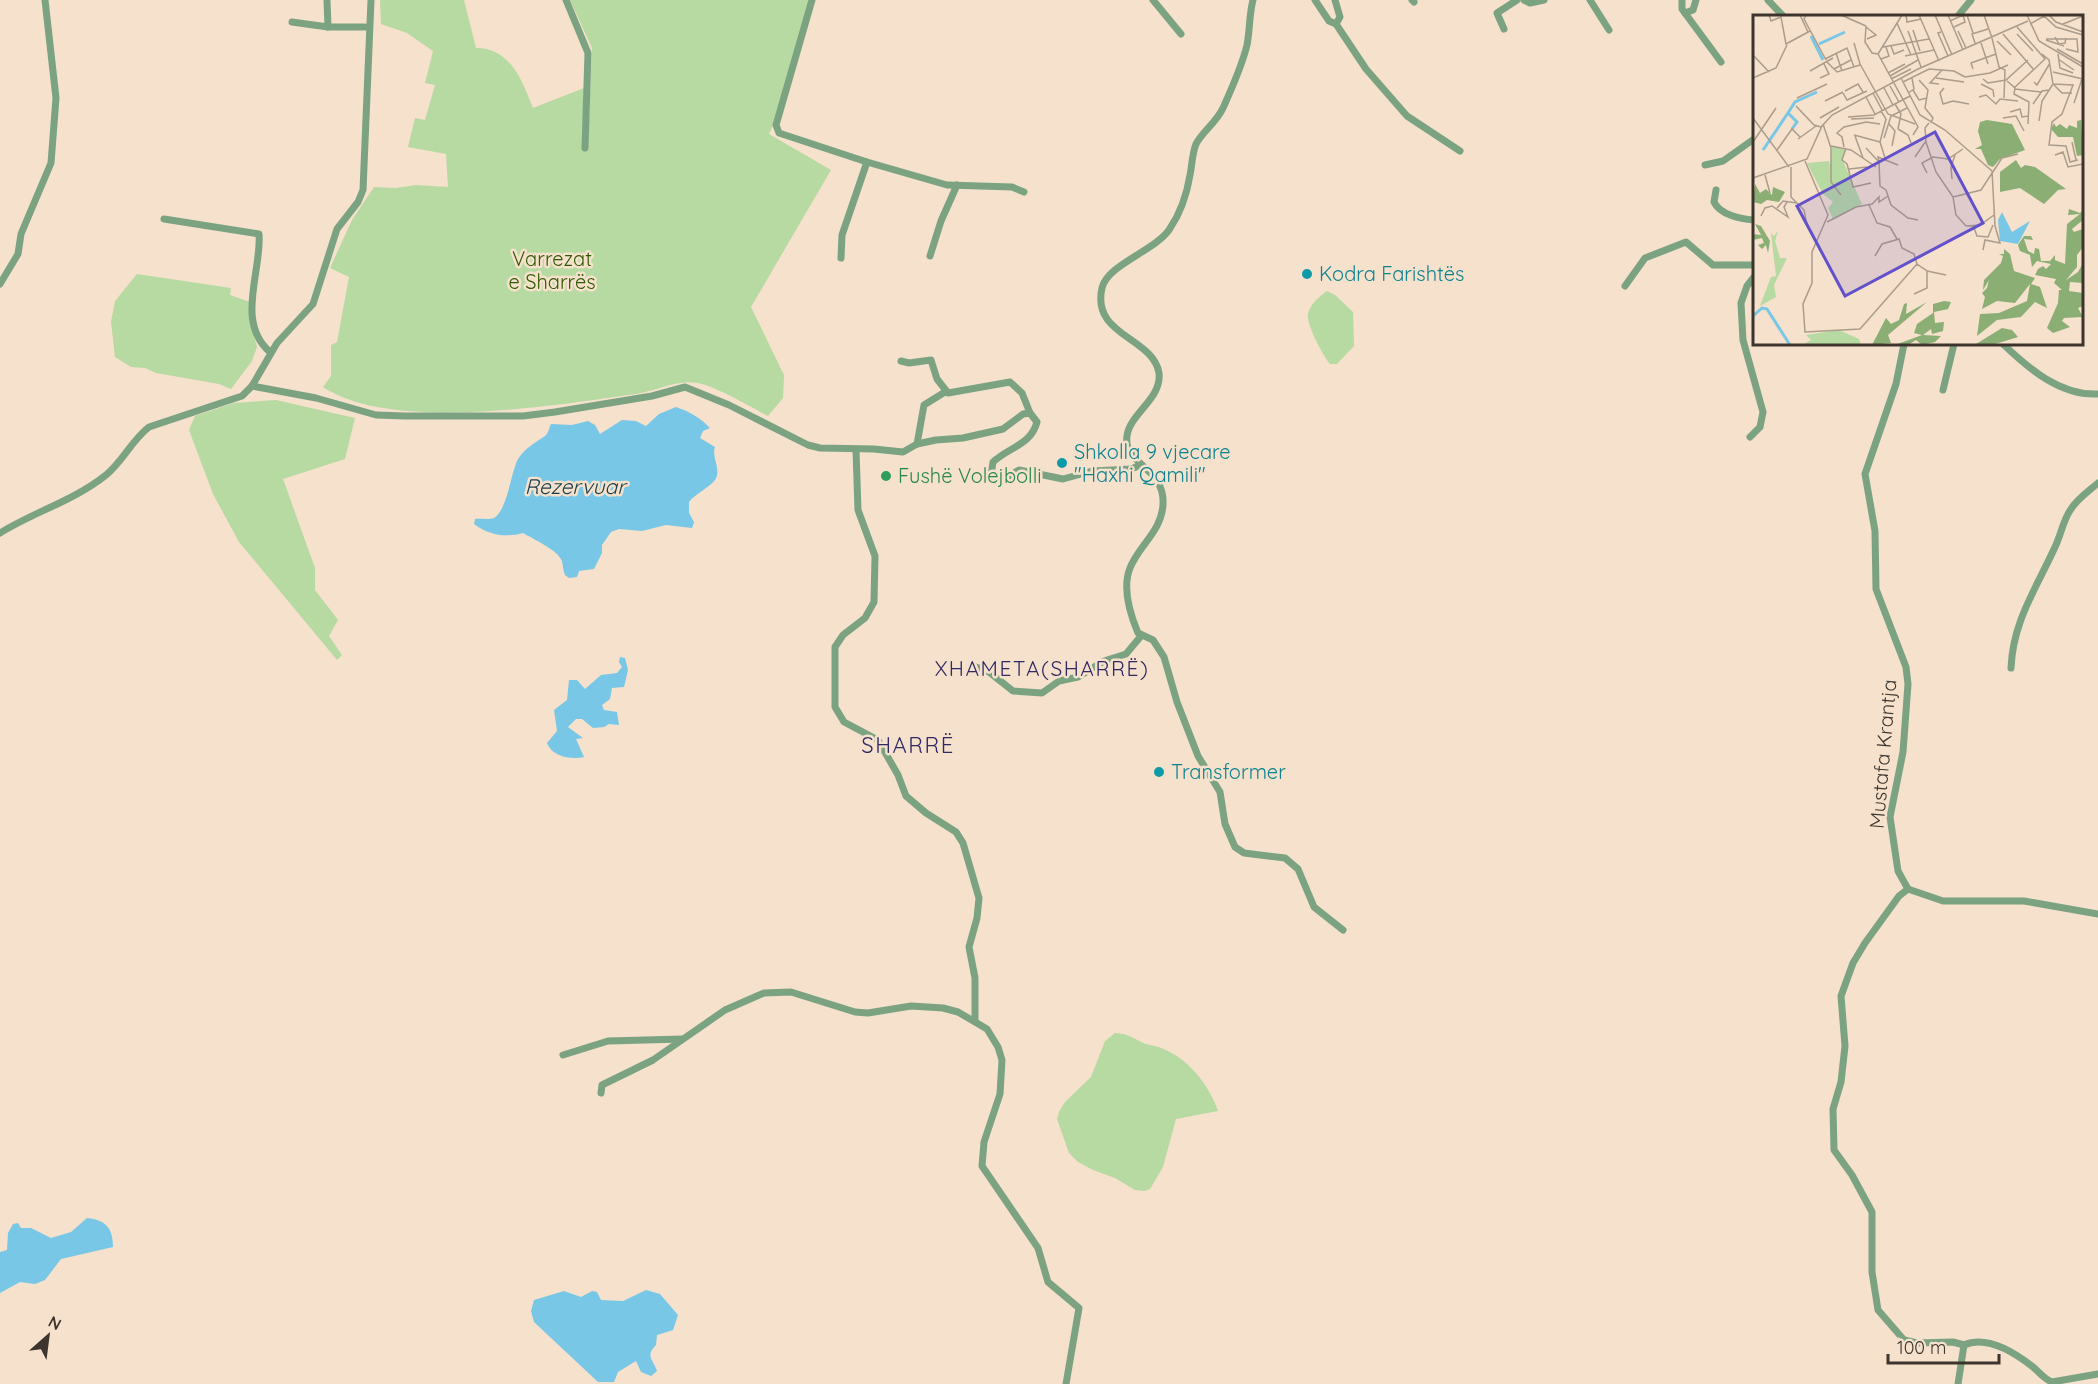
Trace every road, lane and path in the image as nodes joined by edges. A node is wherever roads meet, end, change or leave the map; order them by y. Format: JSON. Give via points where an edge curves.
{"nodes":[{"id":1,"x":45,"y":0,"type":"edge"},
{"id":2,"x":327,"y":0,"type":"edge"},
{"id":3,"x":371,"y":0,"type":"edge"},
{"id":4,"x":566,"y":0,"type":"edge"},
{"id":5,"x":812,"y":0,"type":"edge"},
{"id":6,"x":1153,"y":0,"type":"edge"},
{"id":7,"x":1253,"y":0,"type":"edge"},
{"id":8,"x":1315,"y":0,"type":"edge"},
{"id":9,"x":1335,"y":0,"type":"edge"},
{"id":10,"x":1517,"y":0,"type":"edge"},
{"id":11,"x":1524,"y":0,"type":"edge"},
{"id":12,"x":1544,"y":0,"type":"edge"},
{"id":13,"x":1590,"y":0,"type":"edge"},
{"id":14,"x":1682,"y":0,"type":"edge"},
{"id":15,"x":1696,"y":0,"type":"edge"},
{"id":16,"x":1768,"y":0,"type":"edge"},
{"id":17,"x":1971,"y":0,"type":"edge"},
{"id":18,"x":1685,"y":13,"type":"junction"},
{"id":19,"x":1781,"y":15,"type":"edge"},
{"id":20,"x":1959,"y":15,"type":"edge"},
{"id":21,"x":292,"y":22,"type":"dead end"},
{"id":22,"x":1336,"y":24,"type":"junction"},
{"id":23,"x":328,"y":27,"type":"junction"},
{"id":24,"x":365,"y":27,"type":"dead end"},
{"id":25,"x":1504,"y":29,"type":"dead end"},
{"id":26,"x":1609,"y":30,"type":"dead end"},
{"id":27,"x":1181,"y":34,"type":"dead end"},
{"id":28,"x":1721,"y":62,"type":"dead end"},
{"id":29,"x":1753,"y":140,"type":"edge"},
{"id":30,"x":585,"y":148,"type":"dead end"},
{"id":31,"x":1460,"y":151,"type":"dead end"},
{"id":32,"x":867,"y":162,"type":"junction"},
{"id":33,"x":1705,"y":165,"type":"dead end"},
{"id":34,"x":957,"y":185,"type":"junction"},
{"id":35,"x":1716,"y":190,"type":"dead end"},
{"id":36,"x":1024,"y":192,"type":"dead end"},
{"id":37,"x":164,"y":219,"type":"dead end"},
{"id":38,"x":1753,"y":220,"type":"edge"},
{"id":39,"x":930,"y":256,"type":"dead end"},
{"id":40,"x":841,"y":258,"type":"dead end"},
{"id":41,"x":1753,"y":265,"type":"edge"},
{"id":42,"x":1753,"y":279,"type":"edge"},
{"id":43,"x":0,"y":284,"type":"edge"},
{"id":44,"x":1625,"y":286,"type":"dead end"},
{"id":45,"x":1904,"y":345,"type":"edge"},
{"id":46,"x":1954,"y":345,"type":"edge"},
{"id":47,"x":2004,"y":345,"type":"edge"},
{"id":48,"x":270,"y":352,"type":"junction"},
{"id":49,"x":901,"y":361,"type":"dead end"},
{"id":50,"x":252,"y":386,"type":"junction"},
{"id":51,"x":1943,"y":390,"type":"dead end"},
{"id":52,"x":945,"y":392,"type":"junction"},
{"id":53,"x":2098,"y":394,"type":"edge"},
{"id":54,"x":1030,"y":413,"type":"junction"},
{"id":55,"x":1750,"y":437,"type":"dead end"},
{"id":56,"x":917,"y":444,"type":"junction"},
{"id":57,"x":856,"y":450,"type":"junction"},
{"id":58,"x":1141,"y":465,"type":"junction"},
{"id":59,"x":2098,"y":483,"type":"edge"},
{"id":60,"x":0,"y":533,"type":"edge"},
{"id":61,"x":1141,"y":636,"type":"junction"},
{"id":62,"x":976,"y":667,"type":"dead end"},
{"id":63,"x":2011,"y":668,"type":"dead end"},
{"id":64,"x":1908,"y":889,"type":"junction"},
{"id":65,"x":2098,"y":914,"type":"edge"},
{"id":66,"x":1343,"y":930,"type":"dead end"},
{"id":67,"x":975,"y":1021,"type":"junction"},
{"id":68,"x":682,"y":1039,"type":"junction"},
{"id":69,"x":563,"y":1054,"type":"dead end"},
{"id":70,"x":601,"y":1093,"type":"dead end"},
{"id":71,"x":1964,"y":1346,"type":"junction"},
{"id":72,"x":2098,"y":1374,"type":"edge"},
{"id":73,"x":1066,"y":1384,"type":"edge"},
{"id":74,"x":1958,"y":1384,"type":"edge"}],
"edges":[{"from":1,"to":43,"type":"street","via":[[56,98],[51,164],[21,234],[18,254]]},
{"from":2,"to":23,"type":"street"},
{"from":3,"to":48,"type":"street","via":[[363,190],[337,229],[313,304]]},
{"from":4,"to":30,"type":"street","via":[[588,53]]},
{"from":5,"to":32,"type":"street","via":[[776,129],[780,134]]},
{"from":6,"to":27,"type":"street"},
{"from":7,"to":58,"type":"street","via":[[1241,63],[1215,123],[1197,144],[1177,216],[1159,242],[1110,275],[1102,289],[1104,311],[1111,324],[1120,335],[1147,352],[1157,365],[1157,388],[1127,434],[1130,452]]},
{"from":8,"to":22,"type":"street","via":[[1329,21]]},
{"from":9,"to":22,"type":"street","via":[[1340,17]]},
{"from":10,"to":25,"type":"street","via":[[1497,14]]},
{"from":11,"to":12,"type":"street"},
{"from":13,"to":26,"type":"street"},
{"from":14,"to":18,"type":"street"},
{"from":15,"to":18,"type":"street","via":[[1693,10]]},
{"from":16,"to":19,"type":"street"},
{"from":17,"to":20,"type":"street"},
{"from":18,"to":28,"type":"street"},
{"from":21,"to":23,"type":"street"},
{"from":22,"to":31,"type":"street","via":[[1366,69],[1407,116]]},
{"from":23,"to":24,"type":"street"},
{"from":29,"to":33,"type":"street","via":[[1723,161]]},
{"from":32,"to":34,"type":"street"},
{"from":32,"to":40,"type":"street","via":[[842,235]]},
{"from":34,"to":36,"type":"street","via":[[1012,187]]},
{"from":34,"to":39,"type":"street"},
{"from":35,"to":38,"type":"street","via":[[1714,202],[1719,209]]},
{"from":37,"to":48,"type":"street","via":[[259,234],[253,319],[259,340]]},
{"from":41,"to":44,"type":"street","via":[[1713,265],[1686,242],[1645,258]]},
{"from":42,"to":55,"type":"street","via":[[1741,303],[1743,340],[1763,412],[1760,427]]},
{"from":45,"to":64,"type":"street","name":"Mustafa Krantja","via":[[1896,384],[1864,474],[1875,531],[1876,589],[1906,667],[1908,684],[1903,752],[1890,817],[1898,871]]},
{"from":46,"to":51,"type":"street"},
{"from":47,"to":53,"type":"street","via":[[2042,378],[2075,391]]},
{"from":48,"to":50,"type":"street"},
{"from":49,"to":52,"type":"street","via":[[931,360]]},
{"from":50,"to":57,"type":"street","via":[[376,415],[405,416],[523,416],[652,396],[685,387],[808,445]]},
{"from":50,"to":60,"type":"street","via":[[233,400],[149,427],[105,476]]},
{"from":52,"to":54,"type":"street","via":[[967,392],[1005,381],[1019,389]]},
{"from":52,"to":56,"type":"street","via":[[924,405]]},
{"from":54,"to":56,"type":"street","via":[[1003,429]]},
{"from":54,"to":58,"type":"street","via":[[1037,422],[1029,439],[993,462],[991,474],[997,480],[1019,470],[1064,479]]},
{"from":56,"to":57,"type":"street","via":[[903,452]]},
{"from":57,"to":67,"type":"street","via":[[858,510],[875,556],[874,602],[865,618],[843,635],[835,647],[835,707],[844,722],[878,740],[906,796],[956,832],[963,843],[979,898],[969,947],[975,978]]},
{"from":58,"to":61,"type":"street","via":[[1156,476],[1163,506],[1156,528],[1131,566],[1126,584],[1133,621]]},
{"from":59,"to":63,"type":"street","via":[[2078,500],[2065,520],[2022,614],[2012,643]]},
{"from":61,"to":62,"type":"street","via":[[1126,654],[1104,661],[1078,677],[1059,681],[1042,693],[1013,691]]},
{"from":61,"to":66,"type":"street","via":[[1158,645],[1164,657],[1198,756],[1220,792],[1235,847],[1244,853],[1277,855],[1292,863],[1314,907]]},
{"from":64,"to":65,"type":"street","via":[[1943,901],[2033,901]]},
{"from":64,"to":71,"type":"street","via":[[1865,943],[1841,996],[1845,1046],[1833,1109],[1834,1150],[1872,1212],[1872,1272],[1878,1310],[1904,1340]]},
{"from":67,"to":68,"type":"street","via":[[958,1012],[929,1006],[855,1012],[809,996],[778,991],[724,1010]]},
{"from":67,"to":73,"type":"street","via":[[987,1029],[1002,1060],[1000,1094],[984,1142],[982,1166],[1038,1248],[1048,1282],[1079,1308]]},
{"from":68,"to":69,"type":"street","via":[[608,1041]]},
{"from":68,"to":70,"type":"street","via":[[653,1060],[602,1085]]},
{"from":71,"to":72,"type":"street","via":[[1975,1340],[1992,1343],[2024,1360],[2052,1382]]},
{"from":71,"to":74,"type":"street"}]}
